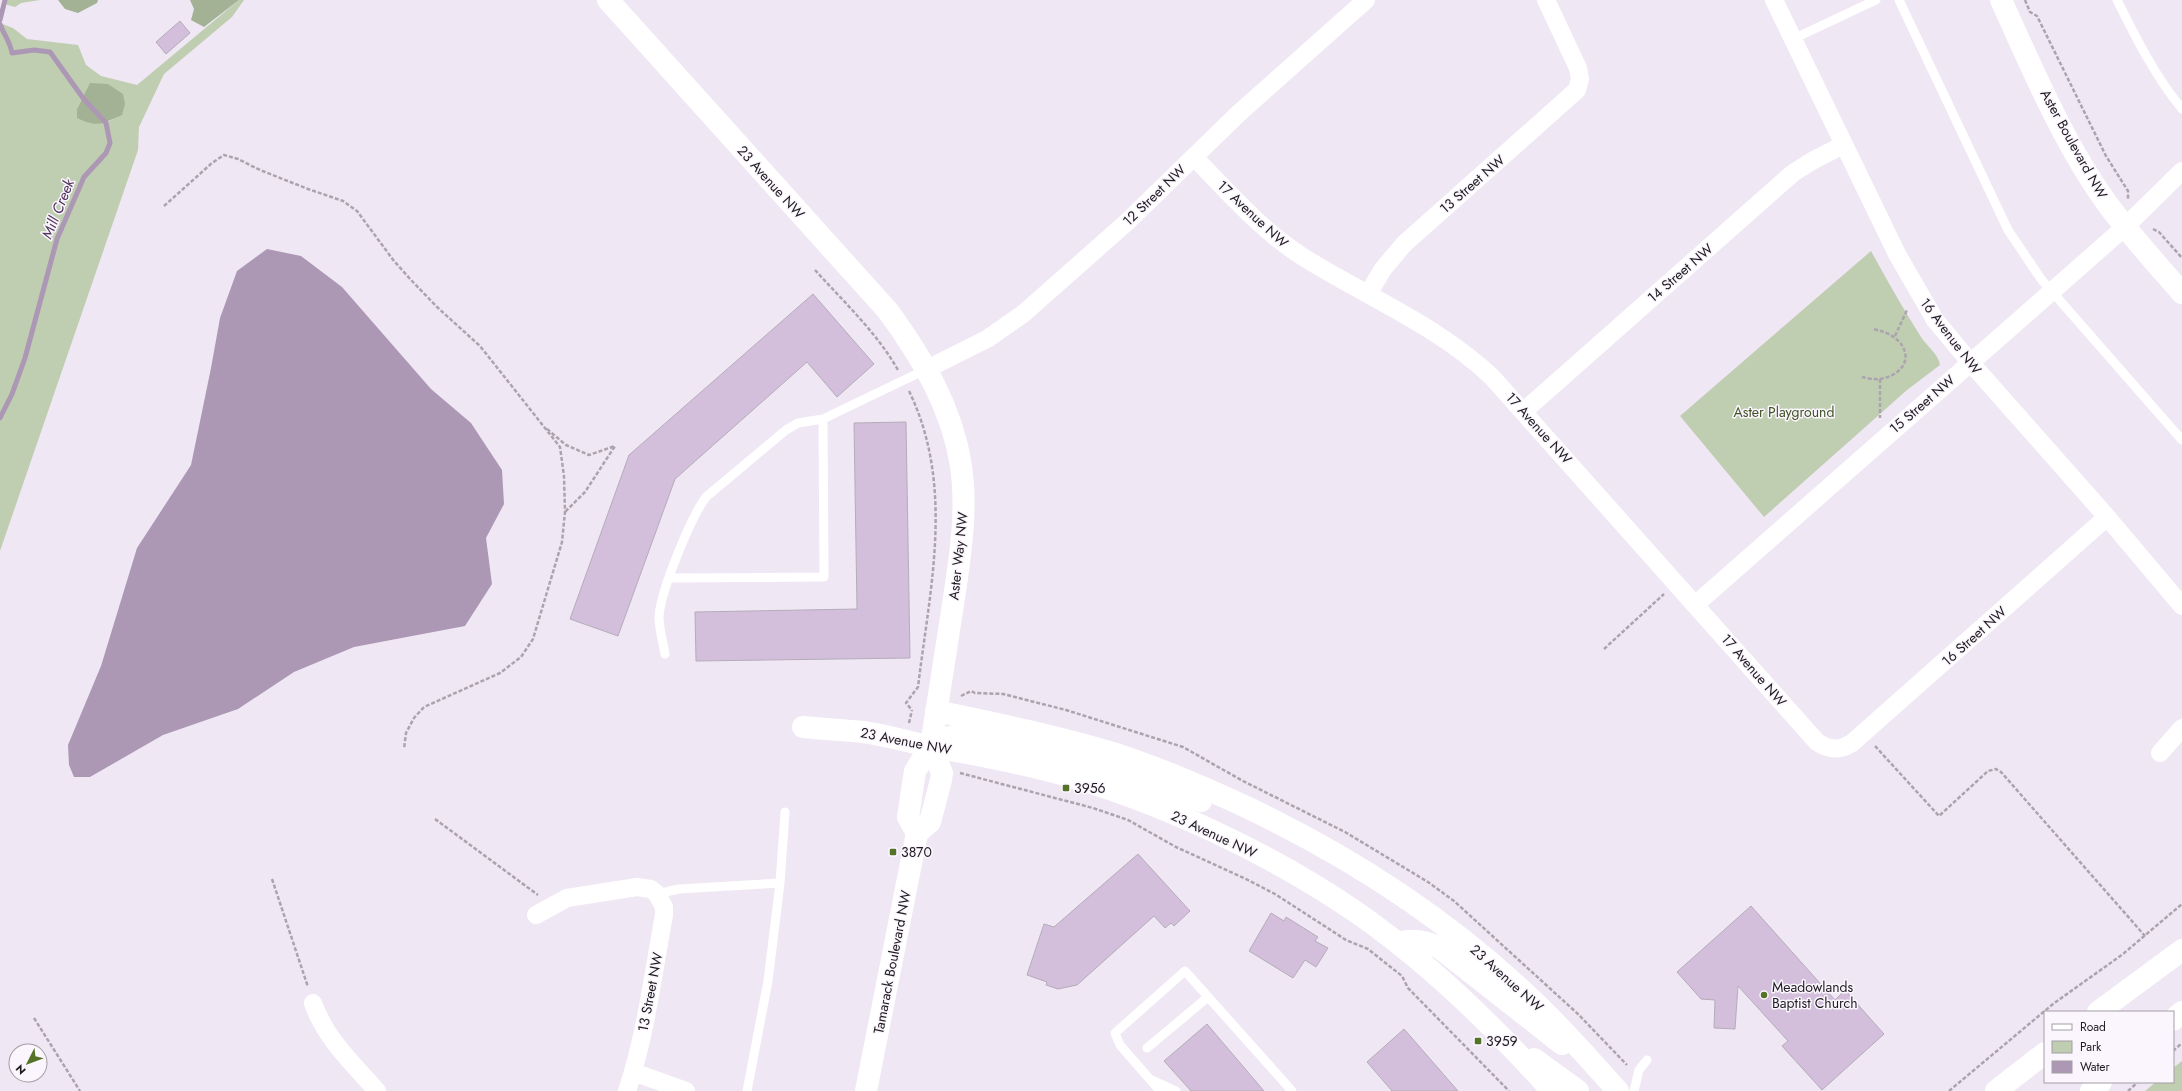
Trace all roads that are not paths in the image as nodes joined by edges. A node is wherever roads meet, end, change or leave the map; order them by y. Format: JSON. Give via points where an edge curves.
{"nodes":[{"id":1,"x":608,"y":0,"type":"edge"},
{"id":2,"x":1366,"y":0,"type":"edge"},
{"id":3,"x":1546,"y":0,"type":"edge"},
{"id":4,"x":1774,"y":0,"type":"edge"},
{"id":5,"x":1876,"y":0,"type":"edge"},
{"id":6,"x":1899,"y":0,"type":"edge"},
{"id":7,"x":2117,"y":0,"type":"edge"},
{"id":8,"x":2007,"y":2,"type":"edge"},
{"id":9,"x":1793,"y":39,"type":"junction"},
{"id":10,"x":2182,"y":109,"type":"edge"},
{"id":11,"x":1843,"y":145,"type":"junction"},
{"id":12,"x":1194,"y":157,"type":"junction"},
{"id":13,"x":2182,"y":171,"type":"edge"},
{"id":14,"x":2125,"y":227,"type":"junction"},
{"id":15,"x":2051,"y":291,"type":"junction"},
{"id":16,"x":2182,"y":293,"type":"edge"},
{"id":17,"x":1368,"y":294,"type":"junction"},
{"id":18,"x":1970,"y":362,"type":"junction"},
{"id":19,"x":927,"y":369,"type":"junction"},
{"id":20,"x":1524,"y":411,"type":"junction"},
{"id":21,"x":822,"y":419,"type":"junction"},
{"id":22,"x":2182,"y":440,"type":"edge"},
{"id":23,"x":2107,"y":517,"type":"junction"},
{"id":24,"x":669,"y":578,"type":"junction"},
{"id":25,"x":1696,"y":604,"type":"junction"},
{"id":26,"x":2182,"y":606,"type":"edge"},
{"id":27,"x":665,"y":654,"type":"dead end"},
{"id":28,"x":936,"y":712,"type":"junction"},
{"id":29,"x":803,"y":727,"type":"dead end"},
{"id":30,"x":2182,"y":728,"type":"edge"},
{"id":31,"x":931,"y":746,"type":"junction"},
{"id":32,"x":1837,"y":749,"type":"joint"},
{"id":33,"x":2160,"y":754,"type":"dead end"},
{"id":34,"x":785,"y":812,"type":"dead end"},
{"id":35,"x":1298,"y":833,"type":"junction"},
{"id":36,"x":780,"y":883,"type":"junction"},
{"id":37,"x":657,"y":894,"type":"junction"},
{"id":38,"x":544,"y":910,"type":"road end"},
{"id":39,"x":1398,"y":943,"type":"junction"},
{"id":40,"x":2182,"y":950,"type":"edge"},
{"id":41,"x":1208,"y":997,"type":"junction"},
{"id":42,"x":313,"y":1003,"type":"road end"},
{"id":43,"x":2099,"y":1011,"type":"edge"},
{"id":44,"x":2182,"y":1012,"type":"edge"},
{"id":45,"x":2174,"y":1019,"type":"edge"},
{"id":46,"x":1505,"y":1040,"type":"junction"},
{"id":47,"x":1147,"y":1048,"type":"dead end"},
{"id":48,"x":2044,"y":1054,"type":"edge"},
{"id":49,"x":1647,"y":1060,"type":"dead end"},
{"id":50,"x":2044,"y":1065,"type":"edge"},
{"id":51,"x":634,"y":1072,"type":"junction"},
{"id":52,"x":1602,"y":1073,"type":"junction"},
{"id":53,"x":1150,"y":1079,"type":"junction"},
{"id":54,"x":2100,"y":1083,"type":"edge"},
{"id":55,"x":377,"y":1091,"type":"edge"},
{"id":56,"x":627,"y":1091,"type":"edge"},
{"id":57,"x":686,"y":1091,"type":"edge"},
{"id":58,"x":747,"y":1091,"type":"edge"},
{"id":59,"x":866,"y":1091,"type":"edge"},
{"id":60,"x":1160,"y":1091,"type":"edge"},
{"id":61,"x":1176,"y":1091,"type":"edge"},
{"id":62,"x":1292,"y":1091,"type":"edge"},
{"id":63,"x":1552,"y":1091,"type":"edge"},
{"id":64,"x":1578,"y":1091,"type":"edge"},
{"id":65,"x":1618,"y":1091,"type":"edge"},
{"id":66,"x":1634,"y":1091,"type":"edge"},
{"id":67,"x":1996,"y":1091,"type":"edge"},
{"id":68,"x":2021,"y":1091,"type":"edge"},
{"id":69,"x":2091,"y":1091,"type":"edge"}],
"edges":[{"from":1,"to":19,"type":"main road","name":"23 Avenue NW","via":[[888,312],[916,349]]},
{"from":2,"to":12,"type":"street","name":"12 Street NW","via":[[1238,114]]},
{"from":3,"to":17,"type":"street","name":"13 Street NW","via":[[1575,60],[1580,79],[1577,90],[1404,244],[1383,269]]},
{"from":4,"to":9,"type":"street","name":"16 Avenue NW"},
{"from":5,"to":9,"type":"lane"},
{"from":6,"to":15,"type":"lane","via":[[2008,230],[2028,262]]},
{"from":7,"to":10,"type":"lane","via":[[2146,56]]},
{"from":8,"to":14,"type":"main road","name":"Aster Boulevard NW","via":[[2038,79],[2082,165]]},
{"from":9,"to":11,"type":"street","name":"16 Avenue NW"},
{"from":11,"to":18,"type":"street","name":"16 Avenue NW","via":[[1912,283],[1935,320]]},
{"from":11,"to":20,"type":"street","name":"14 Street NW","via":[[1793,173]]},
{"from":12,"to":17,"type":"street","name":"17 Avenue NW","via":[[1256,220],[1284,244]]},
{"from":12,"to":19,"type":"street","name":"12 Street NW","via":[[1127,222],[1023,314],[986,339]]},
{"from":13,"to":14,"type":"street","name":"15 Street NW"},
{"from":14,"to":15,"type":"street","name":"15 Street NW"},
{"from":14,"to":16,"type":"main road","name":"Aster Boulevard NW"},
{"from":15,"to":18,"type":"street","name":"15 Street NW"},
{"from":15,"to":22,"type":"lane"},
{"from":17,"to":20,"type":"street","name":"17 Avenue NW","via":[[1434,331],[1463,351]]},
{"from":18,"to":23,"type":"street","name":"16 Avenue NW"},
{"from":18,"to":25,"type":"street","name":"15 Street NW"},
{"from":19,"to":21,"type":"lane"},
{"from":19,"to":28,"type":"main road","name":"Aster Way NW","via":[[956,442],[964,499],[956,586]]},
{"from":20,"to":25,"type":"street","name":"17 Avenue NW"},
{"from":21,"to":24,"type":"lane","via":[[798,423],[786,430],[706,497],[697,509]]},
{"from":21,"to":24,"type":"lane","via":[[824,577]]},
{"from":23,"to":26,"type":"street","name":"16 Avenue NW"},
{"from":23,"to":32,"type":"street","name":"16 Street NW","via":[[1852,744]]},
{"from":24,"to":27,"type":"lane","via":[[659,617]]},
{"from":25,"to":32,"type":"street","name":"17 Avenue NW","via":[[1817,742],[1830,749]]},
{"from":28,"to":31,"type":"main road","name":"Aster Way NW"},
{"from":28,"to":35,"type":"main road","name":"23 Avenue NW","via":[[1049,734],[1117,754],[1174,775]]},
{"from":29,"to":31,"type":"main road","name":"23 Avenue NW","via":[[864,732]]},
{"from":30,"to":33,"type":"street"},
{"from":31,"to":35,"type":"main road","via":[[945,738],[975,736],[1026,746],[1122,774]]},
{"from":31,"to":39,"type":"main road","name":"23 Avenue NW","via":[[1061,774],[1110,789],[1176,815],[1261,855],[1308,882]]},
{"from":31,"to":59,"type":"main road","name":"Tamarack Boulevard NW","via":[[942,773],[941,780],[930,822],[917,833]]},
{"from":34,"to":36,"type":"lane"},
{"from":35,"to":52,"type":"main road","name":"23 Avenue NW","via":[[1351,863],[1435,917],[1527,995]]},
{"from":36,"to":37,"type":"lane","via":[[679,889]]},
{"from":36,"to":58,"type":"lane","via":[[768,981]]},
{"from":37,"to":38,"type":"street","via":[[651,889],[637,887],[567,898]]},
{"from":37,"to":51,"type":"street","name":"13 Street NW","via":[[664,906],[664,915]]},
{"from":39,"to":46,"type":"main road","name":"23 Avenue NW"},
{"from":39,"to":52,"type":"main road","via":[[1418,941],[1440,948],[1534,1024]]},
{"from":40,"to":43,"type":"main road"},
{"from":41,"to":47,"type":"lane"},
{"from":41,"to":53,"type":"lane","via":[[1185,972],[1115,1032],[1120,1045]]},
{"from":41,"to":62,"type":"lane"},
{"from":42,"to":55,"type":"street","via":[[319,1021],[331,1039]]},
{"from":44,"to":45,"type":"main road"},
{"from":46,"to":63,"type":"main road","name":"23 Avenue NW"},
{"from":46,"to":64,"type":"main road","via":[[1563,1078]]},
{"from":48,"to":67,"type":"main road"},
{"from":49,"to":66,"type":"lane","via":[[1639,1070]]},
{"from":50,"to":68,"type":"main road"},
{"from":51,"to":56,"type":"street","name":"13 Street NW"},
{"from":51,"to":57,"type":"street"},
{"from":52,"to":65,"type":"main road","name":"23 Avenue NW"},
{"from":53,"to":60,"type":"lane"},
{"from":53,"to":61,"type":"lane"},
{"from":54,"to":69,"type":"main road"}]}
